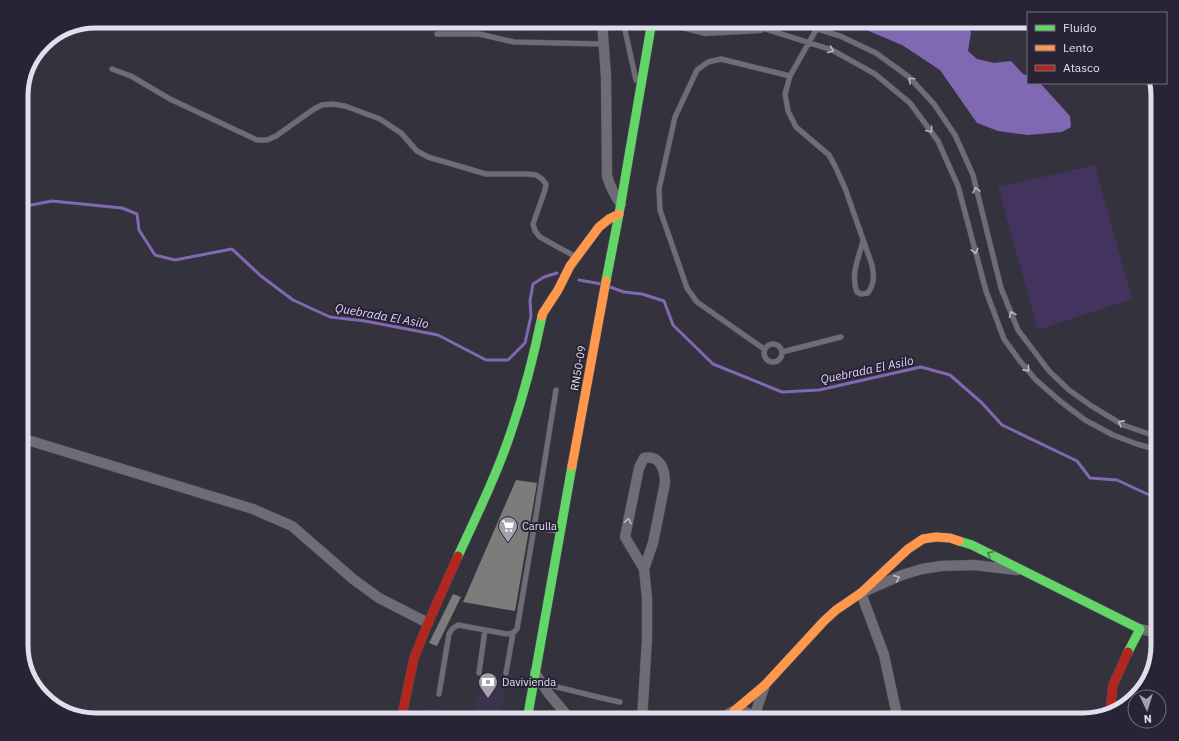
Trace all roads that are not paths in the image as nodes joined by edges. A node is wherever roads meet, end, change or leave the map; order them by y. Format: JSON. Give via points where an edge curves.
{"nodes":[{"id":1,"x":603,"y":28,"type":"edge"},
{"id":2,"x":625,"y":28,"type":"edge"},
{"id":3,"x":651,"y":28,"type":"edge"},
{"id":4,"x":696,"y":28,"type":"edge"},
{"id":5,"x":760,"y":28,"type":"joint"},
{"id":6,"x":817,"y":28,"type":"joint"},
{"id":7,"x":437,"y":34,"type":"dead end"},
{"id":8,"x":808,"y":42,"type":"junction"},
{"id":9,"x":604,"y":44,"type":"junction"},
{"id":10,"x":112,"y":69,"type":"dead end"},
{"id":11,"x":790,"y":76,"type":"junction"},
{"id":12,"x":639,"y":92,"type":"junction"},
{"id":13,"x":621,"y":204,"type":"junction"},
{"id":14,"x":619,"y":214,"type":"junction"},
{"id":15,"x":863,"y":241,"type":"junction"},
{"id":16,"x":577,"y":258,"type":"junction"},
{"id":17,"x":841,"y":337,"type":"dead end"},
{"id":18,"x":764,"y":349,"type":"junction"},
{"id":19,"x":782,"y":352,"type":"junction"},
{"id":20,"x":556,"y":390,"type":"dead end"},
{"id":21,"x":1151,"y":435,"type":"edge"},
{"id":22,"x":28,"y":440,"type":"edge"},
{"id":23,"x":1151,"y":448,"type":"edge"},
{"id":24,"x":534,"y":528,"type":"junction"},
{"id":25,"x":561,"y":532,"type":"junction"},
{"id":26,"x":644,"y":569,"type":"junction"},
{"id":27,"x":1025,"y":572,"type":"junction"},
{"id":28,"x":861,"y":593,"type":"junction"},
{"id":29,"x":428,"y":623,"type":"junction"},
{"id":30,"x":1140,"y":629,"type":"junction"},
{"id":31,"x":485,"y":630,"type":"junction"},
{"id":32,"x":1151,"y":631,"type":"edge"},
{"id":33,"x":513,"y":633,"type":"junction"},
{"id":34,"x":479,"y":673,"type":"dead end"},
{"id":35,"x":506,"y":673,"type":"dead end"},
{"id":36,"x":535,"y":673,"type":"junction"},
{"id":37,"x":542,"y":684,"type":"junction"},
{"id":38,"x":765,"y":685,"type":"junction"},
{"id":39,"x":439,"y":694,"type":"dead end"},
{"id":40,"x":620,"y":702,"type":"dead end"},
{"id":41,"x":1111,"y":707,"type":"edge"},
{"id":42,"x":734,"y":711,"type":"junction"},
{"id":43,"x":402,"y":713,"type":"edge"},
{"id":44,"x":528,"y":713,"type":"edge"},
{"id":45,"x":565,"y":713,"type":"edge"},
{"id":46,"x":642,"y":713,"type":"edge"},
{"id":47,"x":730,"y":713,"type":"edge"},
{"id":48,"x":748,"y":713,"type":"edge"},
{"id":49,"x":757,"y":713,"type":"edge"},
{"id":50,"x":896,"y":713,"type":"edge"}],
"edges":[{"from":1,"to":9,"type":"street"},
{"from":2,"to":12,"type":"lane"},
{"from":3,"to":12,"type":"street","name":"RN50-09"},
{"from":4,"to":5,"type":"street"},
{"from":5,"to":8,"type":"lane"},
{"from":6,"to":8,"type":"lane"},
{"from":21,"to":6,"type":"lane","one_way":true,"via":[[1123,425],[1069,390],[1049,371],[1018,330],[1001,288],[973,175],[954,135],[934,104],[909,77],[876,53]]},
{"from":7,"to":9,"type":"lane","via":[[479,34],[514,42]]},
{"from":8,"to":11,"type":"lane"},
{"from":8,"to":23,"type":"lane","one_way":true,"via":[[832,50],[876,74],[910,103],[938,141],[958,186],[986,291],[1004,339],[1036,380],[1085,420],[1113,435]]},
{"from":9,"to":13,"type":"street","via":[[607,176],[614,196]]},
{"from":10,"to":16,"type":"lane","via":[[131,76],[170,99],[257,140],[267,140],[276,136],[314,109],[332,104],[380,119],[401,133],[417,151],[428,157],[486,174],[536,175],[546,184],[534,224],[535,231],[540,237]]},
{"from":11,"to":15,"type":"lane","via":[[785,94],[788,111],[796,127],[828,155],[845,188]]},
{"from":11,"to":18,"type":"lane","via":[[721,59],[708,62],[697,70],[675,117],[659,189],[660,210],[687,288],[697,302]]},
{"from":12,"to":13,"type":"street","name":"RN50-09"},
{"from":13,"to":14,"type":"street","name":"RN50-09"},
{"from":14,"to":16,"type":"street","via":[[599,228]]},
{"from":14,"to":25,"type":"street","name":"RN50-09"},
{"from":15,"to":15,"type":"lane","via":[[854,274],[854,285],[861,294],[868,293],[873,286],[874,278]]},
{"from":16,"to":29,"type":"street","via":[[543,313],[511,432],[490,486]]},
{"from":17,"to":19,"type":"lane"},
{"from":18,"to":19,"type":"lane","via":[[773,344],[779,346]]},
{"from":18,"to":19,"type":"lane","via":[[764,356],[772,362],[778,361]]},
{"from":20,"to":24,"type":"lane"},
{"from":22,"to":29,"type":"street","via":[[253,509],[292,526],[379,598]]},
{"from":24,"to":25,"type":"lane"},
{"from":24,"to":33,"type":"lane","via":[[516,630]]},
{"from":25,"to":36,"type":"street","name":"RN50-09"},
{"from":26,"to":26,"type":"street","one_way":true,"via":[[625,537],[638,468],[644,458],[648,457],[656,460],[663,468],[665,483],[653,543]]},
{"from":26,"to":46,"type":"street","via":[[647,619]]},
{"from":28,"to":27,"type":"street","one_way":true,"via":[[902,575],[941,566],[974,565]]},
{"from":27,"to":28,"type":"street","one_way":true,"via":[[972,545],[950,538],[936,537],[923,539],[908,549]]},
{"from":27,"to":30,"type":"street"},
{"from":28,"to":38,"type":"street","via":[[824,621]]},
{"from":28,"to":50,"type":"street","via":[[884,655]]},
{"from":29,"to":43,"type":"street","via":[[414,658]]},
{"from":30,"to":32,"type":"street"},
{"from":30,"to":41,"type":"street","via":[[1114,684]]},
{"from":31,"to":33,"type":"lane"},
{"from":31,"to":34,"type":"lane"},
{"from":31,"to":39,"type":"lane","via":[[458,625],[452,629]]},
{"from":33,"to":35,"type":"lane"},
{"from":36,"to":37,"type":"street"},
{"from":36,"to":44,"type":"street","name":"RN50-09"},
{"from":37,"to":40,"type":"lane"},
{"from":37,"to":45,"type":"street"},
{"from":38,"to":42,"type":"street"},
{"from":38,"to":49,"type":"street"},
{"from":42,"to":47,"type":"street"},
{"from":42,"to":48,"type":"street"}]}
